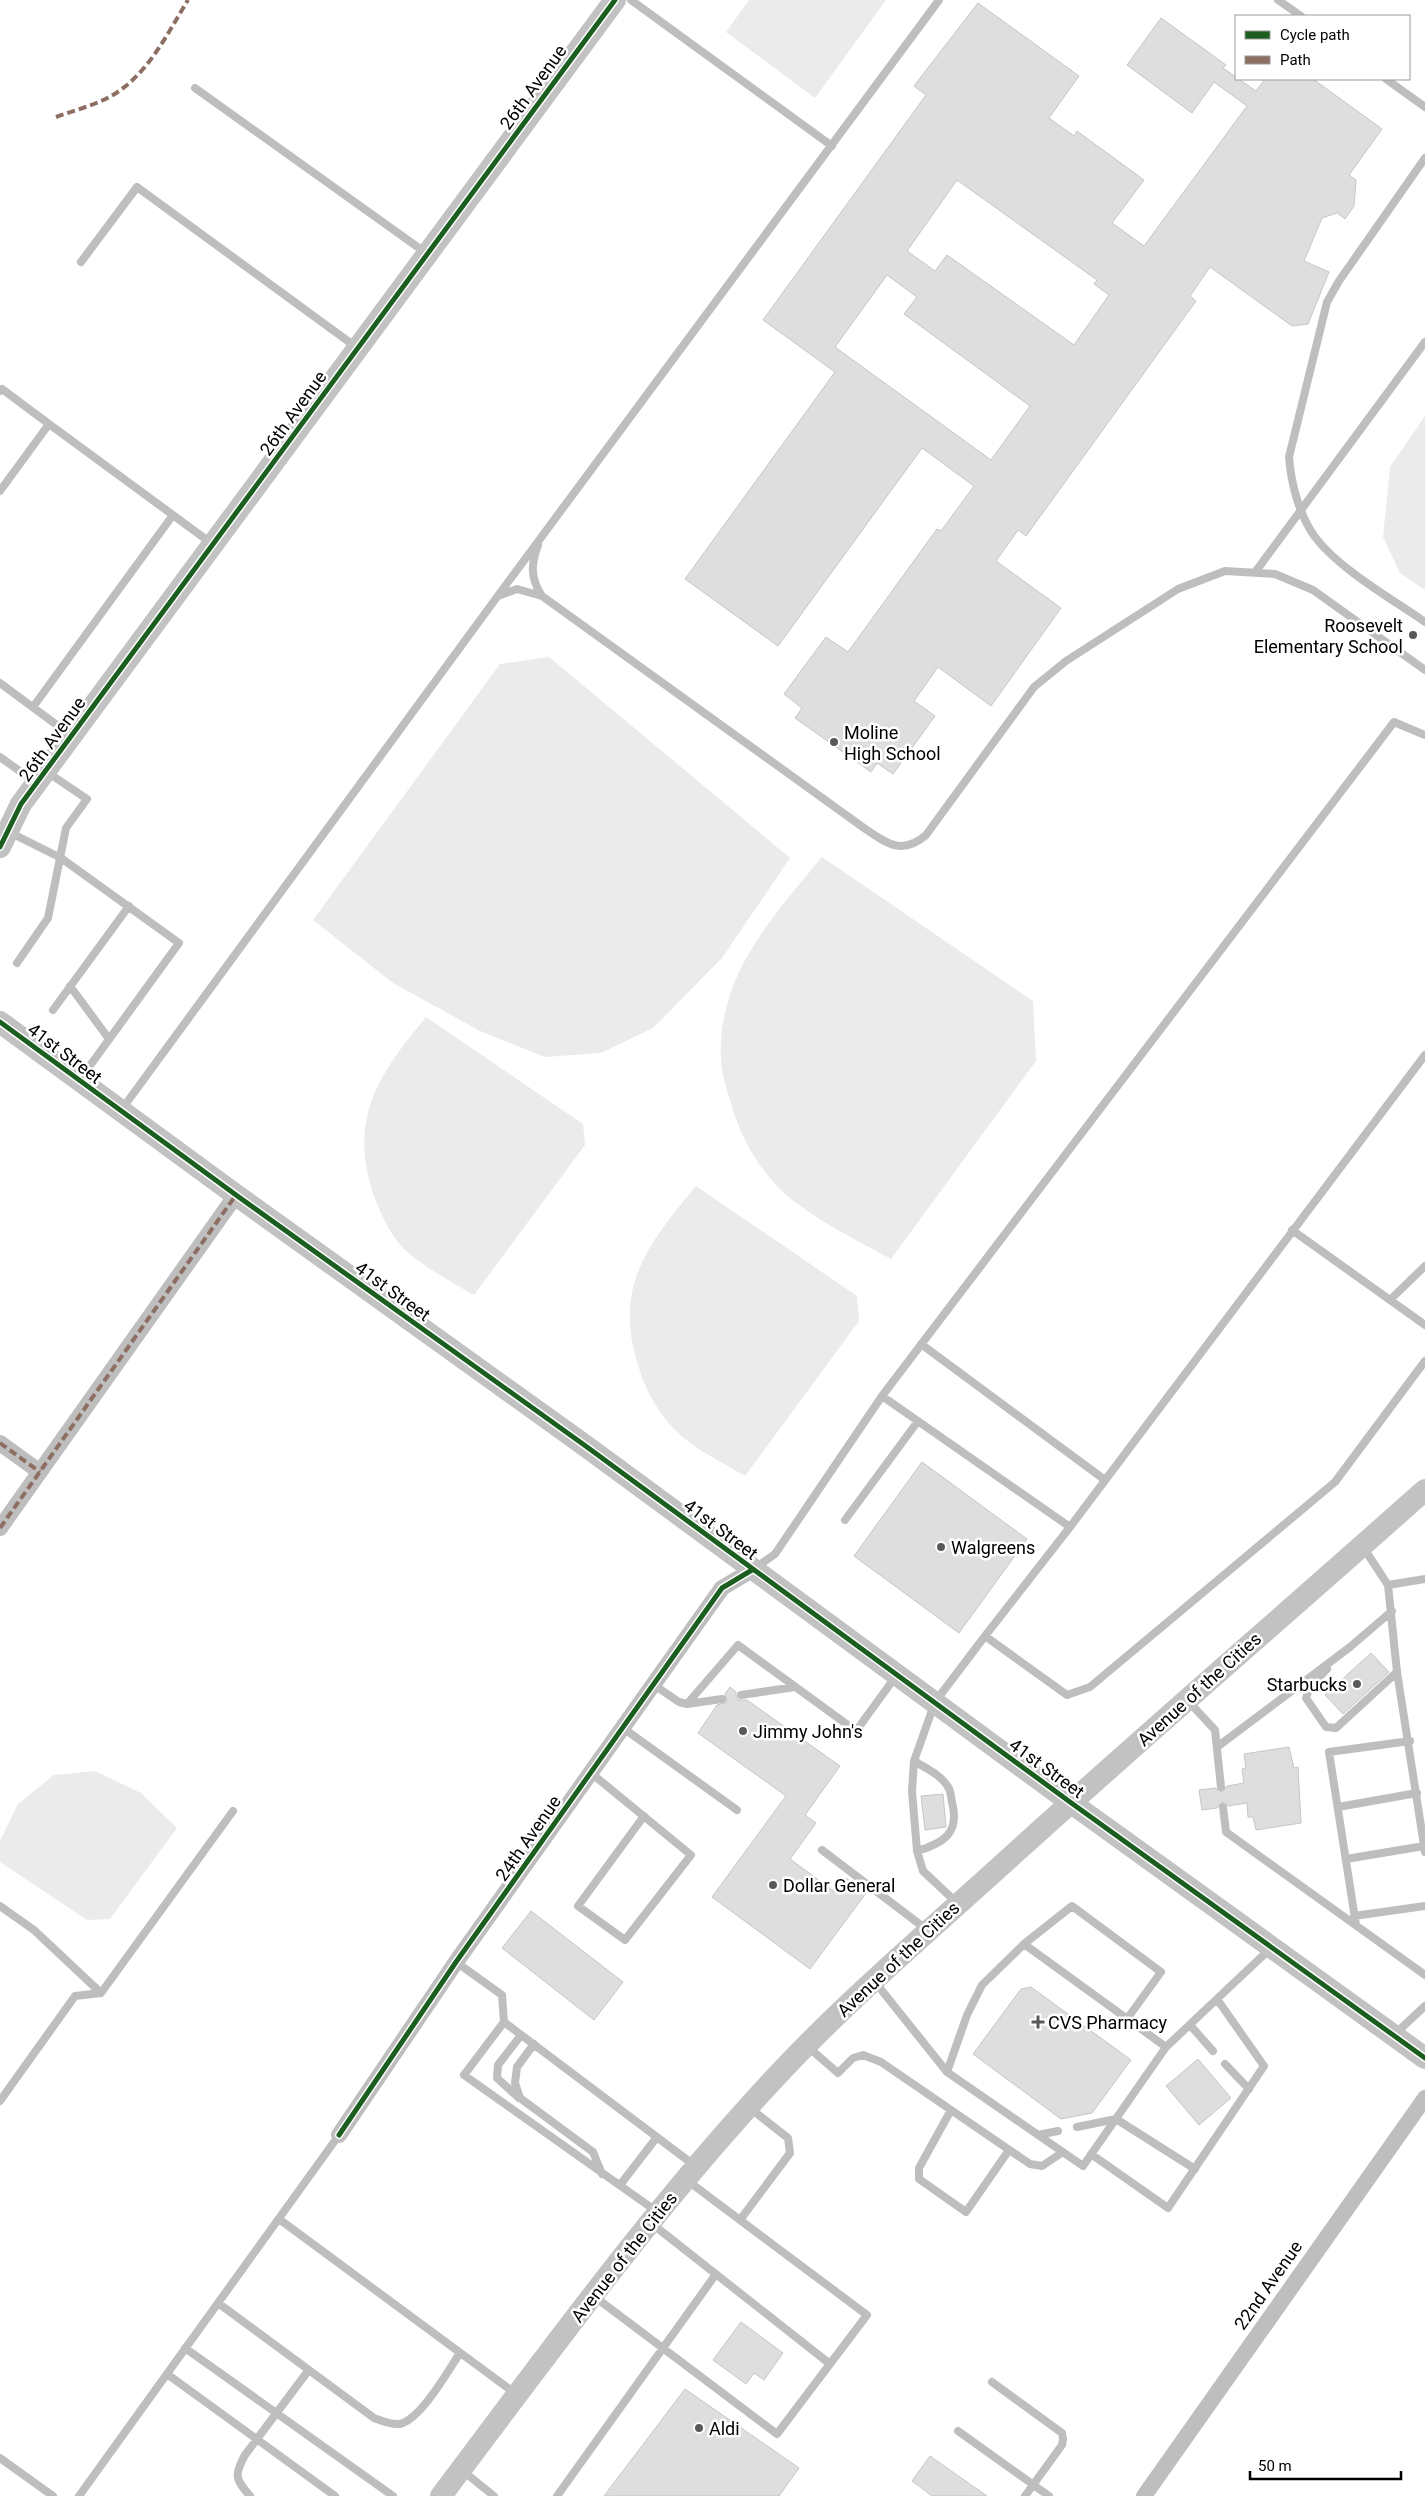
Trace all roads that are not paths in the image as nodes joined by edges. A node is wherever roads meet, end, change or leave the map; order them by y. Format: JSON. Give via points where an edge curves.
{"nodes":[{"id":1,"x":615,"y":0,"type":"edge"},
{"id":2,"x":630,"y":0,"type":"edge"},
{"id":3,"x":939,"y":0,"type":"edge"},
{"id":4,"x":1278,"y":0,"type":"edge"},
{"id":5,"x":1300,"y":15,"type":"edge"},
{"id":6,"x":1387,"y":80,"type":"edge"},
{"id":7,"x":196,"y":88,"type":"dead end"},
{"id":8,"x":1425,"y":107,"type":"edge"},
{"id":9,"x":832,"y":146,"type":"junction"},
{"id":10,"x":1425,"y":158,"type":"edge"},
{"id":11,"x":428,"y":254,"type":"junction"},
{"id":12,"x":81,"y":262,"type":"dead end"},
{"id":13,"x":1425,"y":342,"type":"edge"},
{"id":14,"x":358,"y":348,"type":"junction"},
{"id":15,"x":0,"y":391,"type":"edge"},
{"id":16,"x":49,"y":424,"type":"junction"},
{"id":17,"x":0,"y":491,"type":"edge"},
{"id":18,"x":1302,"y":511,"type":"junction"},
{"id":19,"x":173,"y":515,"type":"junction"},
{"id":20,"x":540,"y":538,"type":"junction"},
{"id":21,"x":213,"y":544,"type":"junction"},
{"id":22,"x":1256,"y":572,"type":"junction"},
{"id":23,"x":542,"y":596,"type":"junction"},
{"id":24,"x":497,"y":597,"type":"junction"},
{"id":25,"x":1425,"y":622,"type":"edge"},
{"id":26,"x":1425,"y":670,"type":"edge"},
{"id":27,"x":0,"y":683,"type":"edge"},
{"id":28,"x":33,"y":708,"type":"junction"},
{"id":29,"x":1425,"y":734,"type":"edge"},
{"id":30,"x":72,"y":736,"type":"junction"},
{"id":31,"x":0,"y":757,"type":"edge"},
{"id":32,"x":41,"y":777,"type":"junction"},
{"id":33,"x":4,"y":839,"type":"edge"},
{"id":34,"x":61,"y":858,"type":"junction"},
{"id":35,"x":129,"y":906,"type":"junction"},
{"id":36,"x":17,"y":963,"type":"dead end"},
{"id":37,"x":70,"y":986,"type":"junction"},
{"id":38,"x":53,"y":1010,"type":"dead end"},
{"id":39,"x":0,"y":1022,"type":"edge"},
{"id":40,"x":109,"y":1039,"type":"junction"},
{"id":41,"x":1425,"y":1055,"type":"edge"},
{"id":42,"x":79,"y":1080,"type":"junction"},
{"id":43,"x":120,"y":1111,"type":"junction"},
{"id":44,"x":236,"y":1195,"type":"junction"},
{"id":45,"x":1292,"y":1230,"type":"junction"},
{"id":46,"x":1425,"y":1266,"type":"edge"},
{"id":47,"x":1390,"y":1300,"type":"junction"},
{"id":48,"x":1425,"y":1325,"type":"edge"},
{"id":49,"x":921,"y":1344,"type":"junction"},
{"id":50,"x":1425,"y":1361,"type":"edge"},
{"id":51,"x":882,"y":1396,"type":"junction"},
{"id":52,"x":918,"y":1421,"type":"junction"},
{"id":53,"x":0,"y":1442,"type":"edge"},
{"id":54,"x":40,"y":1472,"type":"junction"},
{"id":55,"x":1105,"y":1480,"type":"junction"},
{"id":56,"x":1425,"y":1490,"type":"edge"},
{"id":57,"x":845,"y":1520,"type":"dead end"},
{"id":58,"x":1070,"y":1527,"type":"junction"},
{"id":59,"x":0,"y":1528,"type":"edge"},
{"id":60,"x":1362,"y":1546,"type":"junction"},
{"id":61,"x":752,"y":1570,"type":"junction"},
{"id":62,"x":1425,"y":1579,"type":"edge"},
{"id":63,"x":1388,"y":1585,"type":"junction"},
{"id":64,"x":1392,"y":1611,"type":"junction"},
{"id":65,"x":985,"y":1636,"type":"junction"},
{"id":66,"x":1350,"y":1647,"type":"junction"},
{"id":67,"x":1397,"y":1672,"type":"junction"},
{"id":68,"x":898,"y":1674,"type":"junction"},
{"id":69,"x":654,"y":1685,"type":"junction"},
{"id":70,"x":795,"y":1686,"type":"junction"},
{"id":71,"x":741,"y":1695,"type":"dead end"},
{"id":72,"x":722,"y":1699,"type":"dead end"},
{"id":73,"x":1186,"y":1700,"type":"junction"},
{"id":74,"x":935,"y":1702,"type":"junction"},
{"id":75,"x":687,"y":1704,"type":"junction"},
{"id":76,"x":623,"y":1728,"type":"junction"},
{"id":77,"x":1410,"y":1740,"type":"junction"},
{"id":78,"x":1217,"y":1747,"type":"junction"},
{"id":79,"x":914,"y":1761,"type":"junction"},
{"id":80,"x":591,"y":1773,"type":"junction"},
{"id":81,"x":1221,"y":1787,"type":"dead end"},
{"id":82,"x":1417,"y":1793,"type":"junction"},
{"id":83,"x":1070,"y":1802,"type":"junction"},
{"id":84,"x":1338,"y":1806,"type":"junction"},
{"id":85,"x":1224,"y":1807,"type":"dead end"},
{"id":86,"x":737,"y":1810,"type":"dead end"},
{"id":87,"x":233,"y":1811,"type":"dead end"},
{"id":88,"x":644,"y":1816,"type":"junction"},
{"id":89,"x":1425,"y":1849,"type":"edge"},
{"id":90,"x":822,"y":1850,"type":"dead end"},
{"id":91,"x":917,"y":1851,"type":"junction"},
{"id":92,"x":1346,"y":1860,"type":"junction"},
{"id":93,"x":958,"y":1903,"type":"junction"},
{"id":94,"x":0,"y":1906,"type":"edge"},
{"id":95,"x":1425,"y":1906,"type":"edge"},
{"id":96,"x":1354,"y":1916,"type":"junction"},
{"id":97,"x":1356,"y":1925,"type":"junction"},
{"id":98,"x":927,"y":1930,"type":"junction"},
{"id":99,"x":1024,"y":1944,"type":"junction"},
{"id":100,"x":1272,"y":1947,"type":"junction"},
{"id":101,"x":456,"y":1962,"type":"junction"},
{"id":102,"x":1425,"y":1975,"type":"edge"},
{"id":103,"x":874,"y":1980,"type":"junction"},
{"id":104,"x":101,"y":1993,"type":"junction"},
{"id":105,"x":1217,"y":1999,"type":"junction"},
{"id":106,"x":1425,"y":2006,"type":"edge"},
{"id":107,"x":1127,"y":2018,"type":"junction"},
{"id":108,"x":504,"y":2022,"type":"junction"},
{"id":109,"x":1190,"y":2025,"type":"junction"},
{"id":110,"x":521,"y":2034,"type":"junction"},
{"id":111,"x":1394,"y":2035,"type":"junction"},
{"id":112,"x":534,"y":2044,"type":"junction"},
{"id":113,"x":807,"y":2046,"type":"junction"},
{"id":114,"x":1166,"y":2047,"type":"junction"},
{"id":115,"x":1213,"y":2051,"type":"dead end"},
{"id":116,"x":1425,"y":2058,"type":"edge"},
{"id":117,"x":1225,"y":2064,"type":"dead end"},
{"id":118,"x":947,"y":2072,"type":"junction"},
{"id":119,"x":1249,"y":2089,"type":"junction"},
{"id":120,"x":520,"y":2098,"type":"junction"},
{"id":121,"x":1425,"y":2098,"type":"edge"},
{"id":122,"x":0,"y":2100,"type":"edge"},
{"id":123,"x":749,"y":2107,"type":"junction"},
{"id":124,"x":951,"y":2110,"type":"junction"},
{"id":125,"x":1116,"y":2119,"type":"junction"},
{"id":126,"x":1077,"y":2127,"type":"dead end"},
{"id":127,"x":1058,"y":2131,"type":"dead end"},
{"id":128,"x":339,"y":2135,"type":"joint"},
{"id":129,"x":1038,"y":2135,"type":"junction"},
{"id":130,"x":658,"y":2137,"type":"junction"},
{"id":131,"x":1009,"y":2150,"type":"junction"},
{"id":132,"x":1063,"y":2152,"type":"junction"},
{"id":133,"x":1091,"y":2154,"type":"junction"},
{"id":134,"x":1194,"y":2169,"type":"junction"},
{"id":135,"x":691,"y":2172,"type":"junction"},
{"id":136,"x":602,"y":2174,"type":"junction"},
{"id":137,"x":620,"y":2185,"type":"junction"},
{"id":138,"x":654,"y":2217,"type":"junction"},
{"id":139,"x":279,"y":2219,"type":"junction"},
{"id":140,"x":740,"y":2220,"type":"junction"},
{"id":141,"x":716,"y":2274,"type":"junction"},
{"id":142,"x":593,"y":2295,"type":"junction"},
{"id":143,"x":218,"y":2303,"type":"junction"},
{"id":144,"x":662,"y":2347,"type":"junction"},
{"id":145,"x":186,"y":2348,"type":"junction"},
{"id":146,"x":460,"y":2353,"type":"junction"},
{"id":147,"x":830,"y":2364,"type":"junction"},
{"id":148,"x":308,"y":2371,"type":"junction"},
{"id":149,"x":167,"y":2374,"type":"junction"},
{"id":150,"x":992,"y":2382,"type":"dead end"},
{"id":151,"x":518,"y":2395,"type":"junction"},
{"id":152,"x":277,"y":2413,"type":"junction"},
{"id":153,"x":958,"y":2431,"type":"dead end"},
{"id":154,"x":257,"y":2439,"type":"junction"},
{"id":155,"x":0,"y":2458,"type":"edge"},
{"id":156,"x":461,"y":2470,"type":"junction"},
{"id":157,"x":1033,"y":2484,"type":"junction"},
{"id":158,"x":53,"y":2496,"type":"edge"},
{"id":159,"x":79,"y":2496,"type":"edge"},
{"id":160,"x":250,"y":2496,"type":"edge"},
{"id":161,"x":335,"y":2496,"type":"edge"},
{"id":162,"x":393,"y":2496,"type":"edge"},
{"id":163,"x":441,"y":2496,"type":"edge"},
{"id":164,"x":494,"y":2496,"type":"edge"},
{"id":165,"x":557,"y":2496,"type":"edge"},
{"id":166,"x":1025,"y":2496,"type":"edge"},
{"id":167,"x":1049,"y":2496,"type":"edge"},
{"id":168,"x":1144,"y":2496,"type":"edge"}],
"edges":[{"from":1,"to":11,"type":"street","name":"26th Avenue"},
{"from":2,"to":9,"type":"lane"},
{"from":3,"to":9,"type":"lane"},
{"from":4,"to":5,"type":"lane"},
{"from":6,"to":8,"type":"lane"},
{"from":7,"to":11,"type":"lane"},
{"from":9,"to":20,"type":"lane"},
{"from":10,"to":18,"type":"lane","via":[[1327,302],[1289,457],[1291,478]]},
{"from":11,"to":14,"type":"street","name":"26th Avenue"},
{"from":12,"to":14,"type":"lane","via":[[137,187]]},
{"from":13,"to":18,"type":"lane"},
{"from":14,"to":21,"type":"street","name":"26th Avenue"},
{"from":15,"to":16,"type":"lane","via":[[2,389]]},
{"from":16,"to":17,"type":"lane"},
{"from":16,"to":19,"type":"lane"},
{"from":18,"to":22,"type":"lane"},
{"from":18,"to":25,"type":"lane","via":[[1315,536],[1327,550]]},
{"from":19,"to":21,"type":"lane"},
{"from":19,"to":28,"type":"lane"},
{"from":20,"to":23,"type":"lane","via":[[532,561],[532,572]]},
{"from":20,"to":24,"type":"lane"},
{"from":21,"to":30,"type":"street","name":"26th Avenue"},
{"from":22,"to":23,"type":"lane","via":[[1225,571],[1178,589],[1066,660],[1034,687],[926,835],[910,846],[887,843],[864,828]]},
{"from":22,"to":26,"type":"lane","via":[[1292,579],[1314,590]]},
{"from":23,"to":24,"type":"lane","via":[[517,589]]},
{"from":24,"to":43,"type":"lane"},
{"from":27,"to":28,"type":"lane"},
{"from":28,"to":30,"type":"lane"},
{"from":29,"to":49,"type":"lane","via":[[1394,722]]},
{"from":30,"to":32,"type":"street","name":"26th Avenue"},
{"from":31,"to":32,"type":"lane"},
{"from":32,"to":33,"type":"street","name":"26th Avenue","via":[[21,804]]},
{"from":32,"to":34,"type":"lane","via":[[87,799],[66,828]]},
{"from":33,"to":34,"type":"lane"},
{"from":34,"to":35,"type":"lane"},
{"from":34,"to":36,"type":"lane","via":[[48,918]]},
{"from":35,"to":37,"type":"lane"},
{"from":35,"to":40,"type":"lane","via":[[179,943]]},
{"from":37,"to":38,"type":"lane"},
{"from":37,"to":40,"type":"lane"},
{"from":39,"to":42,"type":"street","name":"41st Street"},
{"from":40,"to":42,"type":"lane"},
{"from":41,"to":45,"type":"lane"},
{"from":42,"to":43,"type":"street","name":"41st Street"},
{"from":43,"to":44,"type":"street","name":"41st Street"},
{"from":44,"to":54,"type":"street"},
{"from":44,"to":61,"type":"street","name":"41st Street"},
{"from":45,"to":47,"type":"lane"},
{"from":45,"to":55,"type":"lane"},
{"from":46,"to":47,"type":"lane"},
{"from":47,"to":48,"type":"lane"},
{"from":49,"to":51,"type":"lane"},
{"from":49,"to":55,"type":"lane"},
{"from":50,"to":65,"type":"lane","via":[[1335,1482],[1090,1687],[1067,1695]]},
{"from":51,"to":52,"type":"lane"},
{"from":51,"to":61,"type":"lane","via":[[774,1554]]},
{"from":52,"to":57,"type":"lane"},
{"from":52,"to":58,"type":"lane"},
{"from":53,"to":54,"type":"street"},
{"from":54,"to":59,"type":"street"},
{"from":55,"to":58,"type":"lane"},
{"from":56,"to":60,"type":"street","name":"Avenue of the Cities"},
{"from":58,"to":65,"type":"lane"},
{"from":60,"to":63,"type":"lane"},
{"from":60,"to":73,"type":"street","name":"Avenue of the Cities"},
{"from":61,"to":68,"type":"street","name":"41st Street"},
{"from":61,"to":69,"type":"street","name":"24th Avenue","via":[[722,1588]]},
{"from":62,"to":63,"type":"lane"},
{"from":63,"to":64,"type":"lane"},
{"from":64,"to":66,"type":"lane"},
{"from":64,"to":67,"type":"lane"},
{"from":65,"to":74,"type":"lane"},
{"from":66,"to":67,"type":"lane","via":[[1310,1687],[1306,1698],[1326,1728],[1336,1728]]},
{"from":66,"to":78,"type":"lane"},
{"from":67,"to":77,"type":"lane"},
{"from":68,"to":70,"type":"lane","via":[[856,1731]]},
{"from":68,"to":74,"type":"street","name":"41st Street"},
{"from":69,"to":75,"type":"lane"},
{"from":69,"to":76,"type":"street","name":"24th Avenue"},
{"from":70,"to":71,"type":"lane"},
{"from":70,"to":75,"type":"lane","via":[[738,1645]]},
{"from":72,"to":75,"type":"lane"},
{"from":73,"to":78,"type":"lane","via":[[1215,1730]]},
{"from":73,"to":83,"type":"street","name":"Avenue of the Cities"},
{"from":74,"to":79,"type":"lane"},
{"from":74,"to":83,"type":"street","name":"41st Street"},
{"from":76,"to":80,"type":"street","name":"24th Avenue"},
{"from":76,"to":86,"type":"lane"},
{"from":77,"to":82,"type":"lane"},
{"from":77,"to":84,"type":"lane","via":[[1329,1752]]},
{"from":78,"to":81,"type":"lane"},
{"from":79,"to":91,"type":"lane","via":[[912,1791]]},
{"from":79,"to":91,"type":"lane","via":[[934,1772],[948,1787],[954,1809],[954,1826],[947,1838],[935,1846]]},
{"from":80,"to":88,"type":"lane"},
{"from":80,"to":101,"type":"street","name":"24th Avenue"},
{"from":82,"to":84,"type":"lane"},
{"from":82,"to":89,"type":"lane"},
{"from":83,"to":93,"type":"street","name":"Avenue of the Cities"},
{"from":83,"to":100,"type":"street","name":"41st Street"},
{"from":84,"to":92,"type":"lane"},
{"from":85,"to":97,"type":"lane","via":[[1226,1832]]},
{"from":87,"to":104,"type":"lane"},
{"from":88,"to":88,"type":"lane","via":[[691,1855],[625,1940],[578,1906]]},
{"from":89,"to":92,"type":"lane"},
{"from":90,"to":98,"type":"lane"},
{"from":91,"to":93,"type":"lane","via":[[923,1871]]},
{"from":92,"to":96,"type":"lane"},
{"from":93,"to":98,"type":"street","name":"Avenue of the Cities"},
{"from":94,"to":104,"type":"lane","via":[[34,1930]]},
{"from":95,"to":96,"type":"lane"},
{"from":96,"to":97,"type":"lane"},
{"from":97,"to":102,"type":"lane"},
{"from":98,"to":103,"type":"street","name":"Avenue of the Cities"},
{"from":99,"to":107,"type":"lane"},
{"from":99,"to":107,"type":"lane","via":[[1072,1906],[1161,1972]]},
{"from":99,"to":118,"type":"lane","via":[[982,1985],[967,2015]]},
{"from":100,"to":105,"type":"lane"},
{"from":100,"to":111,"type":"street","name":"41st Street"},
{"from":101,"to":108,"type":"lane","via":[[502,1995]]},
{"from":101,"to":128,"type":"street","name":"24th Avenue"},
{"from":103,"to":113,"type":"street","name":"Avenue of the Cities"},
{"from":103,"to":118,"type":"lane"},
{"from":104,"to":122,"type":"lane","via":[[75,1996]]},
{"from":105,"to":109,"type":"lane"},
{"from":105,"to":119,"type":"lane","via":[[1264,2066]]},
{"from":106,"to":111,"type":"lane"},
{"from":107,"to":114,"type":"lane"},
{"from":108,"to":110,"type":"lane"},
{"from":108,"to":136,"type":"lane","via":[[464,2075]]},
{"from":109,"to":114,"type":"lane"},
{"from":109,"to":115,"type":"lane"},
{"from":110,"to":112,"type":"lane"},
{"from":110,"to":120,"type":"lane","via":[[498,2065],[497,2078]]},
{"from":111,"to":116,"type":"street","name":"41st Street"},
{"from":112,"to":120,"type":"lane","via":[[517,2067],[514,2083]]},
{"from":112,"to":130,"type":"lane"},
{"from":113,"to":123,"type":"street","name":"Avenue of the Cities"},
{"from":113,"to":124,"type":"lane","via":[[838,2072],[854,2058],[863,2055],[881,2062]]},
{"from":114,"to":125,"type":"lane"},
{"from":117,"to":119,"type":"lane"},
{"from":118,"to":129,"type":"lane"},
{"from":119,"to":134,"type":"lane"},
{"from":120,"to":136,"type":"lane","via":[[593,2152]]},
{"from":121,"to":168,"type":"street","name":"22nd Avenue"},
{"from":123,"to":135,"type":"street","name":"Avenue of the Cities"},
{"from":123,"to":140,"type":"lane","via":[[788,2138],[790,2152]]},
{"from":124,"to":131,"type":"lane"},
{"from":124,"to":131,"type":"lane","via":[[919,2168],[919,2179],[966,2212]]},
{"from":125,"to":126,"type":"lane"},
{"from":125,"to":133,"type":"lane"},
{"from":125,"to":134,"type":"lane"},
{"from":127,"to":129,"type":"lane"},
{"from":128,"to":139,"type":"lane"},
{"from":129,"to":132,"type":"lane"},
{"from":130,"to":135,"type":"lane"},
{"from":130,"to":137,"type":"lane"},
{"from":131,"to":132,"type":"lane","via":[[1030,2164],[1042,2166]]},
{"from":132,"to":133,"type":"lane","via":[[1083,2166]]},
{"from":133,"to":134,"type":"lane","via":[[1168,2208]]},
{"from":135,"to":138,"type":"street","name":"Avenue of the Cities"},
{"from":135,"to":140,"type":"lane"},
{"from":136,"to":137,"type":"lane"},
{"from":137,"to":138,"type":"lane"},
{"from":138,"to":141,"type":"lane"},
{"from":138,"to":142,"type":"street","name":"Avenue of the Cities"},
{"from":139,"to":143,"type":"lane"},
{"from":139,"to":146,"type":"lane"},
{"from":140,"to":147,"type":"lane","via":[[867,2315]]},
{"from":141,"to":144,"type":"lane"},
{"from":141,"to":147,"type":"lane"},
{"from":142,"to":144,"type":"lane"},
{"from":142,"to":151,"type":"street","name":"Avenue of the Cities"},
{"from":143,"to":145,"type":"lane"},
{"from":143,"to":148,"type":"lane"},
{"from":144,"to":147,"type":"lane","via":[[777,2434]]},
{"from":144,"to":165,"type":"lane"},
{"from":145,"to":149,"type":"lane"},
{"from":145,"to":152,"type":"lane"},
{"from":146,"to":148,"type":"lane","via":[[415,2416],[400,2424],[374,2418]]},
{"from":146,"to":151,"type":"lane"},
{"from":148,"to":152,"type":"lane"},
{"from":149,"to":154,"type":"lane"},
{"from":149,"to":159,"type":"lane"},
{"from":150,"to":157,"type":"lane","via":[[1062,2433],[1062,2445]]},
{"from":151,"to":156,"type":"street","name":"Avenue of the Cities"},
{"from":152,"to":154,"type":"lane"},
{"from":152,"to":162,"type":"lane"},
{"from":153,"to":157,"type":"lane"},
{"from":154,"to":160,"type":"lane","via":[[237,2470],[238,2482]]},
{"from":154,"to":161,"type":"lane"},
{"from":155,"to":158,"type":"lane"},
{"from":156,"to":163,"type":"street","name":"Avenue of the Cities"},
{"from":156,"to":164,"type":"lane"},
{"from":157,"to":166,"type":"lane"},
{"from":157,"to":167,"type":"lane"}]}
